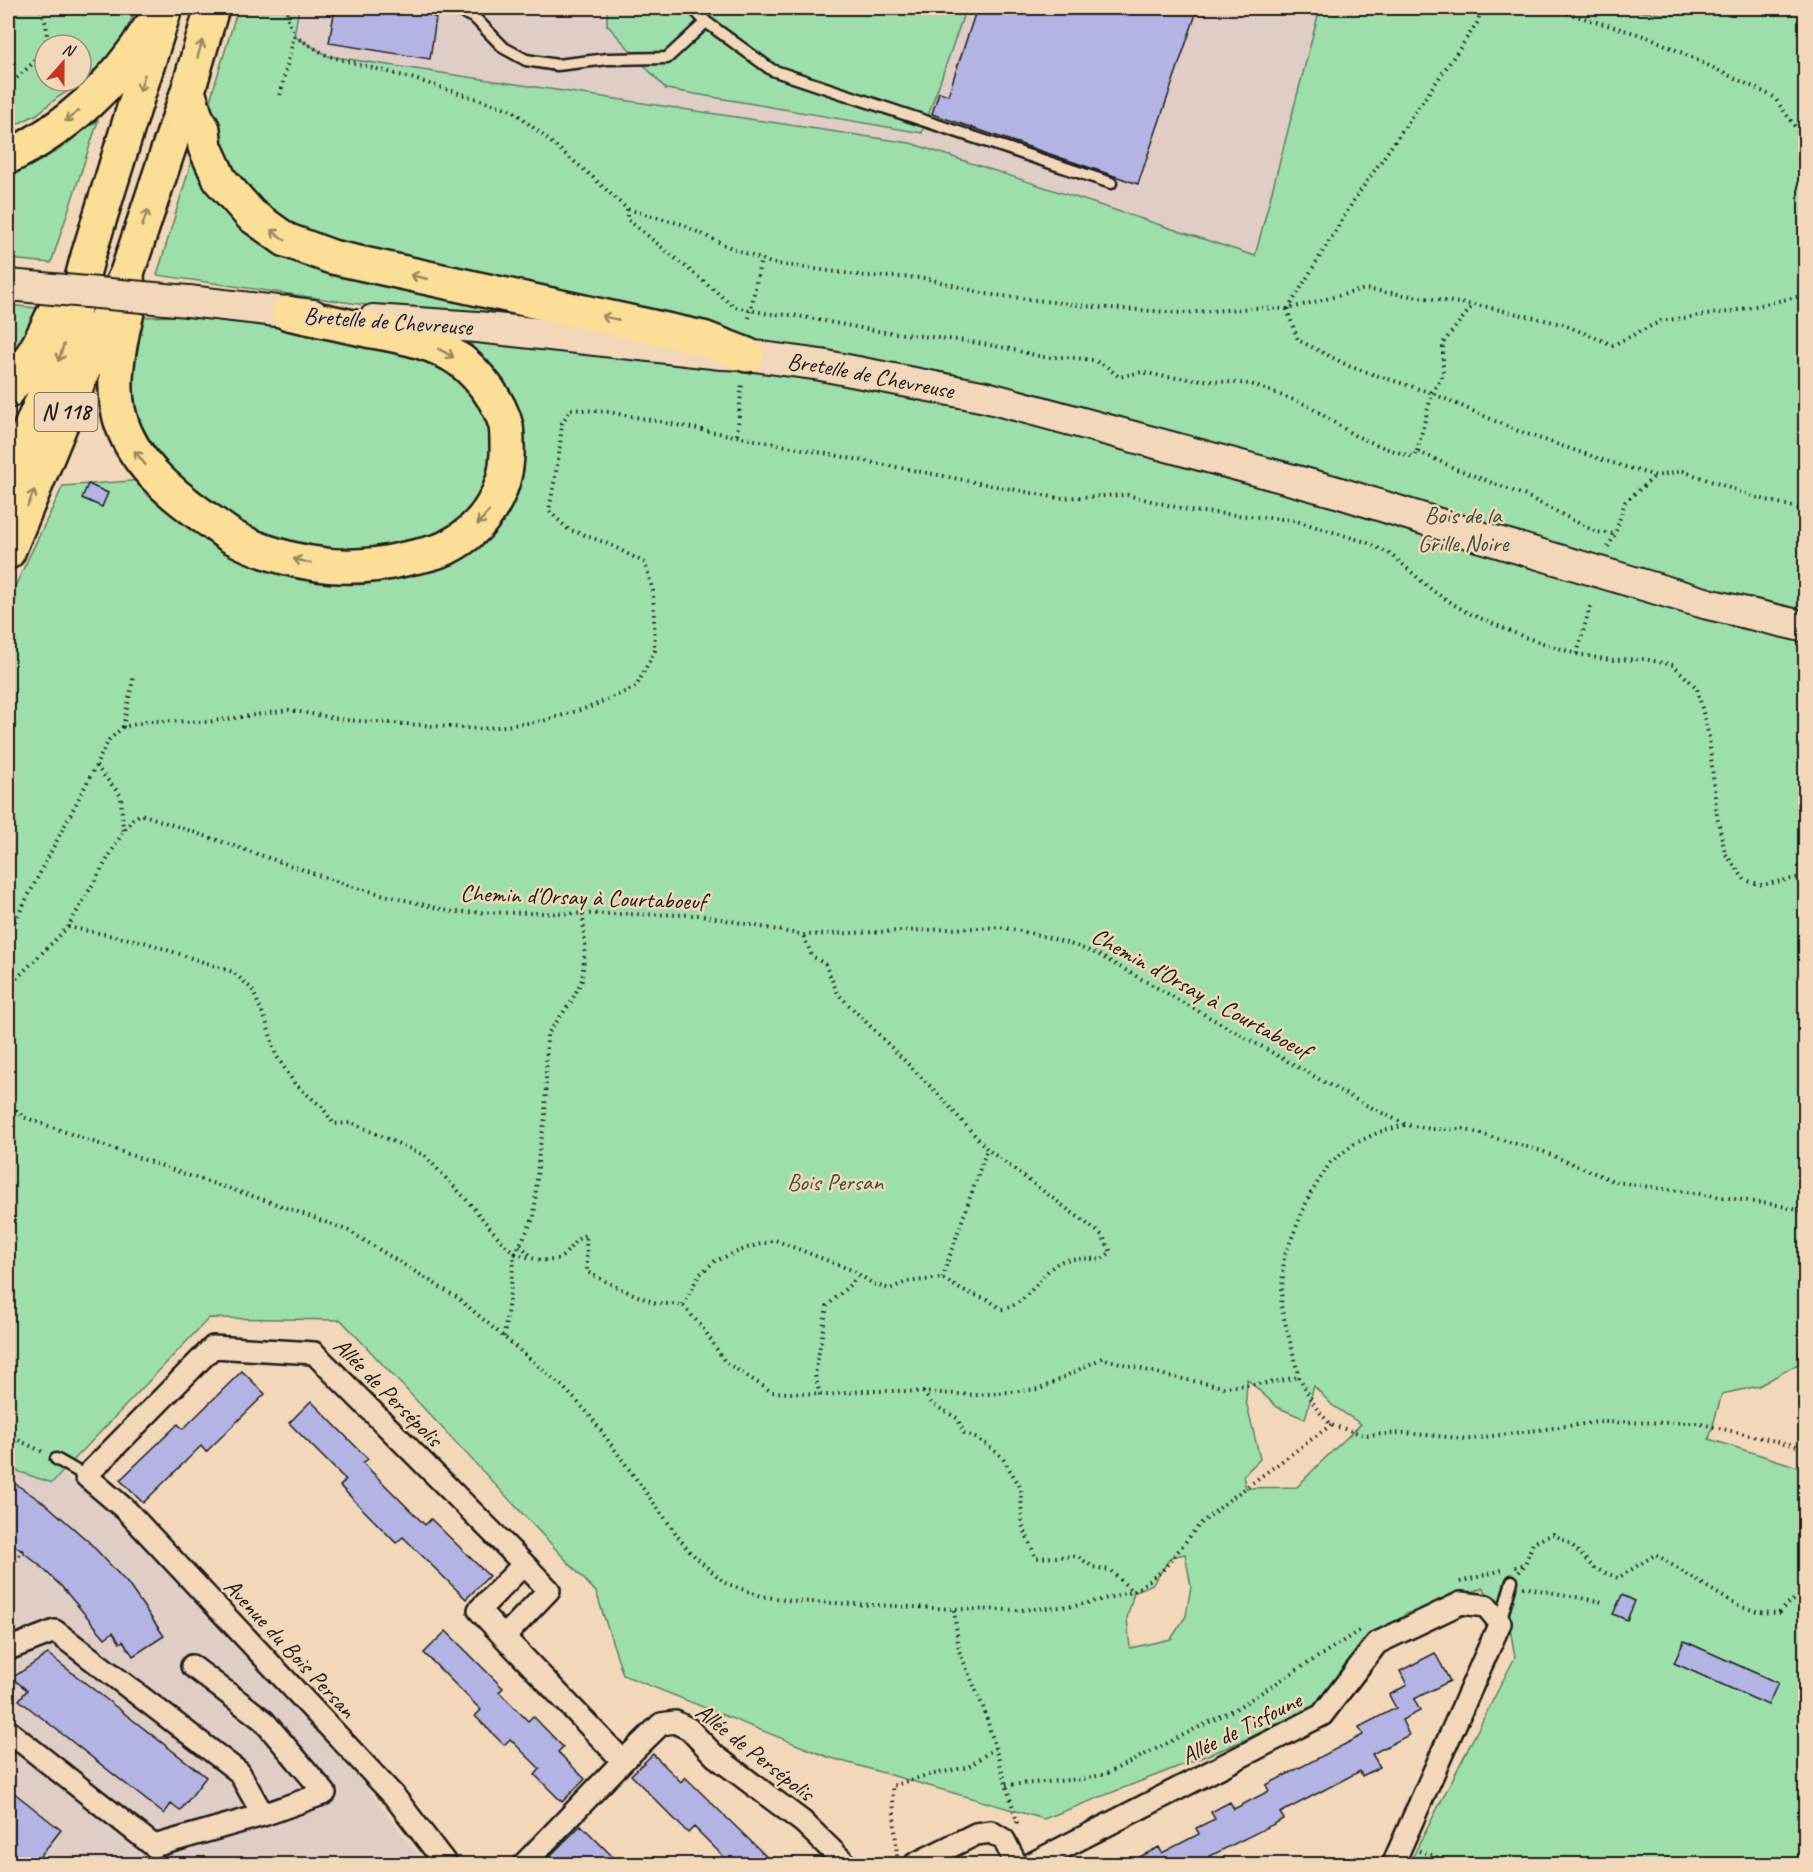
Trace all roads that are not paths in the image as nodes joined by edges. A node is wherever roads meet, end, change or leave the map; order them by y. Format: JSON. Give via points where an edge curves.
{"nodes":[{"id":1,"x":164,"y":8,"type":"edge"},
{"id":2,"x":212,"y":8,"type":"edge"},
{"id":3,"x":454,"y":8,"type":"edge"},
{"id":4,"x":693,"y":8,"type":"edge"},
{"id":5,"x":706,"y":22,"type":"junction"},
{"id":6,"x":189,"y":91,"type":"junction"},
{"id":7,"x":8,"y":157,"type":"edge"},
{"id":8,"x":1112,"y":183,"type":"dead end"},
{"id":9,"x":88,"y":256,"type":"junction"},
{"id":10,"x":127,"y":273,"type":"junction"},
{"id":11,"x":8,"y":285,"type":"edge"},
{"id":12,"x":288,"y":314,"type":"junction"},
{"id":13,"x":745,"y":369,"type":"junction"},
{"id":14,"x":8,"y":391,"type":"edge"},
{"id":15,"x":8,"y":481,"type":"edge"},
{"id":16,"x":8,"y":552,"type":"edge"},
{"id":17,"x":1806,"y":627,"type":"edge"},
{"id":18,"x":56,"y":1459,"type":"road end"},
{"id":19,"x":86,"y":1476,"type":"junction"},
{"id":20,"x":524,"y":1564,"type":"junction"},
{"id":21,"x":1511,"y":1583,"type":"road end"},
{"id":22,"x":1500,"y":1623,"type":"junction"},
{"id":23,"x":504,"y":1637,"type":"junction"},
{"id":24,"x":8,"y":1649,"type":"edge"},
{"id":25,"x":192,"y":1666,"type":"dead end"},
{"id":26,"x":8,"y":1731,"type":"edge"},
{"id":27,"x":623,"y":1761,"type":"junction"},
{"id":28,"x":262,"y":1815,"type":"junction"},
{"id":29,"x":1397,"y":1855,"type":"edge"},
{"id":30,"x":446,"y":1864,"type":"edge"},
{"id":31,"x":524,"y":1864,"type":"edge"},
{"id":32,"x":846,"y":1864,"type":"edge"},
{"id":33,"x":915,"y":1864,"type":"edge"},
{"id":34,"x":1016,"y":1864,"type":"edge"},
{"id":35,"x":1031,"y":1864,"type":"edge"}],
"edges":[{"from":1,"to":7,"type":"highway","one_way":true,"via":[[134,53],[76,115]]},
{"from":1,"to":9,"type":"highway","number":"N 118","one_way":true},
{"from":6,"to":2,"type":"highway","number":"N 118","one_way":true},
{"from":3,"to":5,"type":"lane","via":[[475,18],[511,52],[526,60],[557,65],[667,58]]},
{"from":4,"to":5,"type":"lane"},
{"from":5,"to":8,"type":"lane","via":[[772,69]]},
{"from":10,"to":6,"type":"highway","number":"N 118","one_way":true},
{"from":13,"to":6,"type":"highway","one_way":true,"via":[[703,338],[332,257],[286,240],[250,216],[220,180],[205,147]]},
{"from":9,"to":14,"type":"highway"},
{"from":9,"to":15,"type":"highway","number":"N 118","one_way":true,"via":[[53,375]]},
{"from":12,"to":10,"type":"highway","one_way":true,"via":[[435,347],[460,361],[484,384],[506,426],[507,452],[498,497],[485,518],[469,533],[445,548],[418,556],[347,568],[273,553],[232,536],[184,503],[139,459],[120,417],[115,387],[129,303]]},
{"from":16,"to":10,"type":"highway","number":"N 118","one_way":true},
{"from":11,"to":12,"type":"main road","name":"Bretelle de Chevreuse","bridge":true},
{"from":12,"to":13,"type":"main road","name":"Bretelle de Chevreuse","via":[[477,327],[722,354]]},
{"from":13,"to":17,"type":"main road","name":"Bretelle de Chevreuse","via":[[822,365],[986,397],[1337,492],[1708,604]]},
{"from":18,"to":19,"type":"lane"},
{"from":19,"to":20,"type":"street","name":"Allée de Persépolis","via":[[213,1347],[314,1353]]},
{"from":19,"to":30,"type":"street","name":"Avenue du Bois Persan","via":[[126,1510],[394,1796]]},
{"from":20,"to":23,"type":"street","name":"Allée de Persépolis","via":[[549,1590]]},
{"from":20,"to":23,"type":"street","via":[[479,1610]]},
{"from":21,"to":22,"type":"lane"},
{"from":22,"to":29,"type":"street"},
{"from":22,"to":35,"type":"street","name":"Allée de Tisfoune","via":[[1486,1606],[1461,1603],[1377,1643],[1322,1715]]},
{"from":23,"to":27,"type":"street"},
{"from":24,"to":28,"type":"street","via":[[56,1631],[239,1772]]},
{"from":25,"to":28,"type":"street","via":[[263,1720],[325,1793]]},
{"from":26,"to":28,"type":"street","via":[[154,1846]]},
{"from":27,"to":31,"type":"street","name":"Allée de Persépolis"},
{"from":27,"to":32,"type":"street","name":"Allée de Persépolis","via":[[661,1724],[675,1722],[689,1729],[715,1756],[803,1822]]},
{"from":33,"to":34,"type":"street","via":[[976,1834],[991,1832],[1004,1840]]}]}
